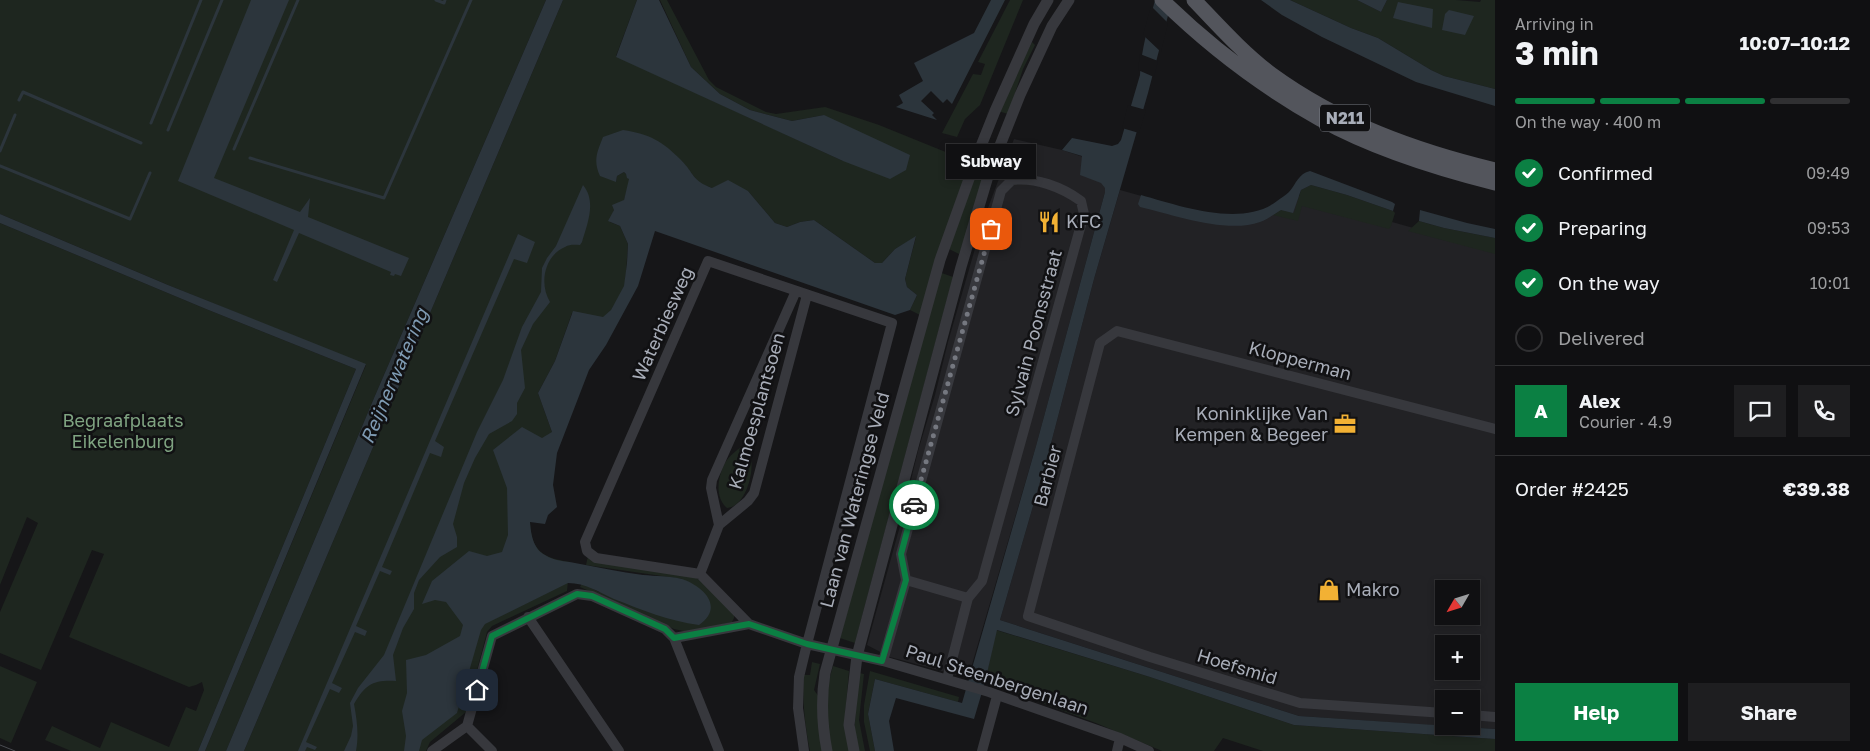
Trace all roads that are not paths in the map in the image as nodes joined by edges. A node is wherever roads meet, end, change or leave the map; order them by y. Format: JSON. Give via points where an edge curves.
{"nodes":[{"id":1,"x":1048,"y":0,"type":"edge"},
{"id":2,"x":1068,"y":0,"type":"edge"},
{"id":3,"x":1162,"y":0,"type":"edge"},
{"id":4,"x":1194,"y":0,"type":"edge"},
{"id":5,"x":1495,"y":170,"type":"edge"},
{"id":6,"x":1495,"y":183,"type":"edge"},
{"id":7,"x":940,"y":260,"type":"junction"},
{"id":8,"x":961,"y":267,"type":"junction"},
{"id":9,"x":796,"y":291,"type":"junction"},
{"id":10,"x":807,"y":295,"type":"junction"},
{"id":11,"x":892,"y":324,"type":"joint"},
{"id":12,"x":1100,"y":343,"type":"joint"},
{"id":13,"x":1495,"y":429,"type":"edge"},
{"id":14,"x":719,"y":525,"type":"junction"},
{"id":15,"x":700,"y":574,"type":"junction"},
{"id":16,"x":906,"y":580,"type":"junction"},
{"id":17,"x":968,"y":598,"type":"junction"},
{"id":18,"x":1028,"y":616,"type":"joint"},
{"id":19,"x":528,"y":617,"type":"junction"},
{"id":20,"x":749,"y":624,"type":"junction"},
{"id":21,"x":674,"y":638,"type":"junction"},
{"id":22,"x":807,"y":644,"type":"junction"},
{"id":23,"x":832,"y":650,"type":"junction"},
{"id":24,"x":857,"y":656,"type":"junction"},
{"id":25,"x":882,"y":661,"type":"junction"},
{"id":26,"x":947,"y":679,"type":"junction"},
{"id":27,"x":993,"y":694,"type":"junction"},
{"id":28,"x":1435,"y":713,"type":"edge"},
{"id":29,"x":1480,"y":716,"type":"edge"},
{"id":30,"x":1495,"y":717,"type":"edge"},
{"id":31,"x":467,"y":726,"type":"junction"},
{"id":32,"x":1120,"y":738,"type":"junction"},
{"id":33,"x":432,"y":751,"type":"edge"},
{"id":34,"x":492,"y":751,"type":"edge"},
{"id":35,"x":619,"y":751,"type":"edge"},
{"id":36,"x":719,"y":751,"type":"edge"},
{"id":37,"x":804,"y":751,"type":"edge"},
{"id":38,"x":827,"y":751,"type":"edge"},
{"id":39,"x":854,"y":751,"type":"edge"},
{"id":40,"x":982,"y":751,"type":"edge"},
{"id":41,"x":1116,"y":751,"type":"edge"},
{"id":42,"x":1149,"y":751,"type":"edge"}],
"edges":[{"from":1,"to":7,"type":"street","name":"Laan van Wateringse Veld","via":[[995,111]]},
{"from":2,"to":8,"type":"street","via":[[1052,26],[1020,95],[989,173]]},
{"from":3,"to":6,"type":"main road","number":"N211","via":[[1213,46],[1321,119],[1373,144]]},
{"from":4,"to":5,"type":"main road","number":"N211","via":[[1270,73],[1321,106],[1373,132]]},
{"from":7,"to":8,"type":"street"},
{"from":7,"to":23,"type":"street","name":"Laan van Wateringse Veld"},
{"from":8,"to":24,"type":"street"},
{"from":9,"to":10,"type":"street","name":"Waterbiesweg"},
{"from":9,"to":14,"type":"street","name":"Kalmoesplantsoen","via":[[712,480]]},
{"from":9,"to":15,"type":"street","name":"Waterbiesweg","via":[[708,261],[585,542],[587,550],[596,558]]},
{"from":10,"to":11,"type":"street","name":"Waterbiesweg"},
{"from":10,"to":14,"type":"street","name":"Kalmoesplantsoen","via":[[754,493]]},
{"from":11,"to":22,"type":"street","name":"Laan van Wateringse Veld"},
{"from":12,"to":13,"type":"street","name":"Klopperman","via":[[1117,331]]},
{"from":12,"to":18,"type":"street","name":"Barbier"},
{"from":14,"to":15,"type":"street","name":"Kalmoesplantsoen"},
{"from":15,"to":20,"type":"street"},
{"from":16,"to":17,"type":"street"},
{"from":16,"to":17,"type":"street","name":"Sylvain Poonsstraat","via":[[901,554],[1001,191],[1012,180],[1026,178],[1068,191],[1081,201],[1084,214],[982,581]]},
{"from":16,"to":25,"type":"street","name":"Sylvain Poonsstraat"},
{"from":17,"to":26,"type":"street","name":"Sylvain Poonsstraat"},
{"from":18,"to":28,"type":"street","name":"Hoefsmid","via":[[1300,703]]},
{"from":19,"to":21,"type":"street","via":[[577,594],[592,596],[665,629]]},
{"from":19,"to":31,"type":"street","via":[[492,636]]},
{"from":19,"to":35,"type":"street"},
{"from":20,"to":21,"type":"street"},
{"from":20,"to":22,"type":"street","name":"Paul Steenbergenlaan"},
{"from":21,"to":36,"type":"street"},
{"from":22,"to":23,"type":"street","name":"Paul Steenbergenlaan"},
{"from":22,"to":37,"type":"street","name":"Laan van Wateringse Veld","via":[[798,685]]},
{"from":23,"to":24,"type":"street","name":"Paul Steenbergenlaan"},
{"from":23,"to":38,"type":"street","name":"Laan van Wateringse Veld","via":[[822,692]]},
{"from":24,"to":25,"type":"street","name":"Paul Steenbergenlaan"},
{"from":24,"to":39,"type":"street","via":[[850,726]]},
{"from":25,"to":26,"type":"street","name":"Paul Steenbergenlaan"},
{"from":26,"to":27,"type":"street","name":"Paul Steenbergenlaan"},
{"from":27,"to":32,"type":"street","name":"Paul Steenbergenlaan"},
{"from":27,"to":40,"type":"street"},
{"from":29,"to":30,"type":"street"},
{"from":31,"to":33,"type":"street"},
{"from":31,"to":34,"type":"street"},
{"from":32,"to":41,"type":"street"},
{"from":32,"to":42,"type":"street","name":"Paul Steenbergenlaan"}]}
